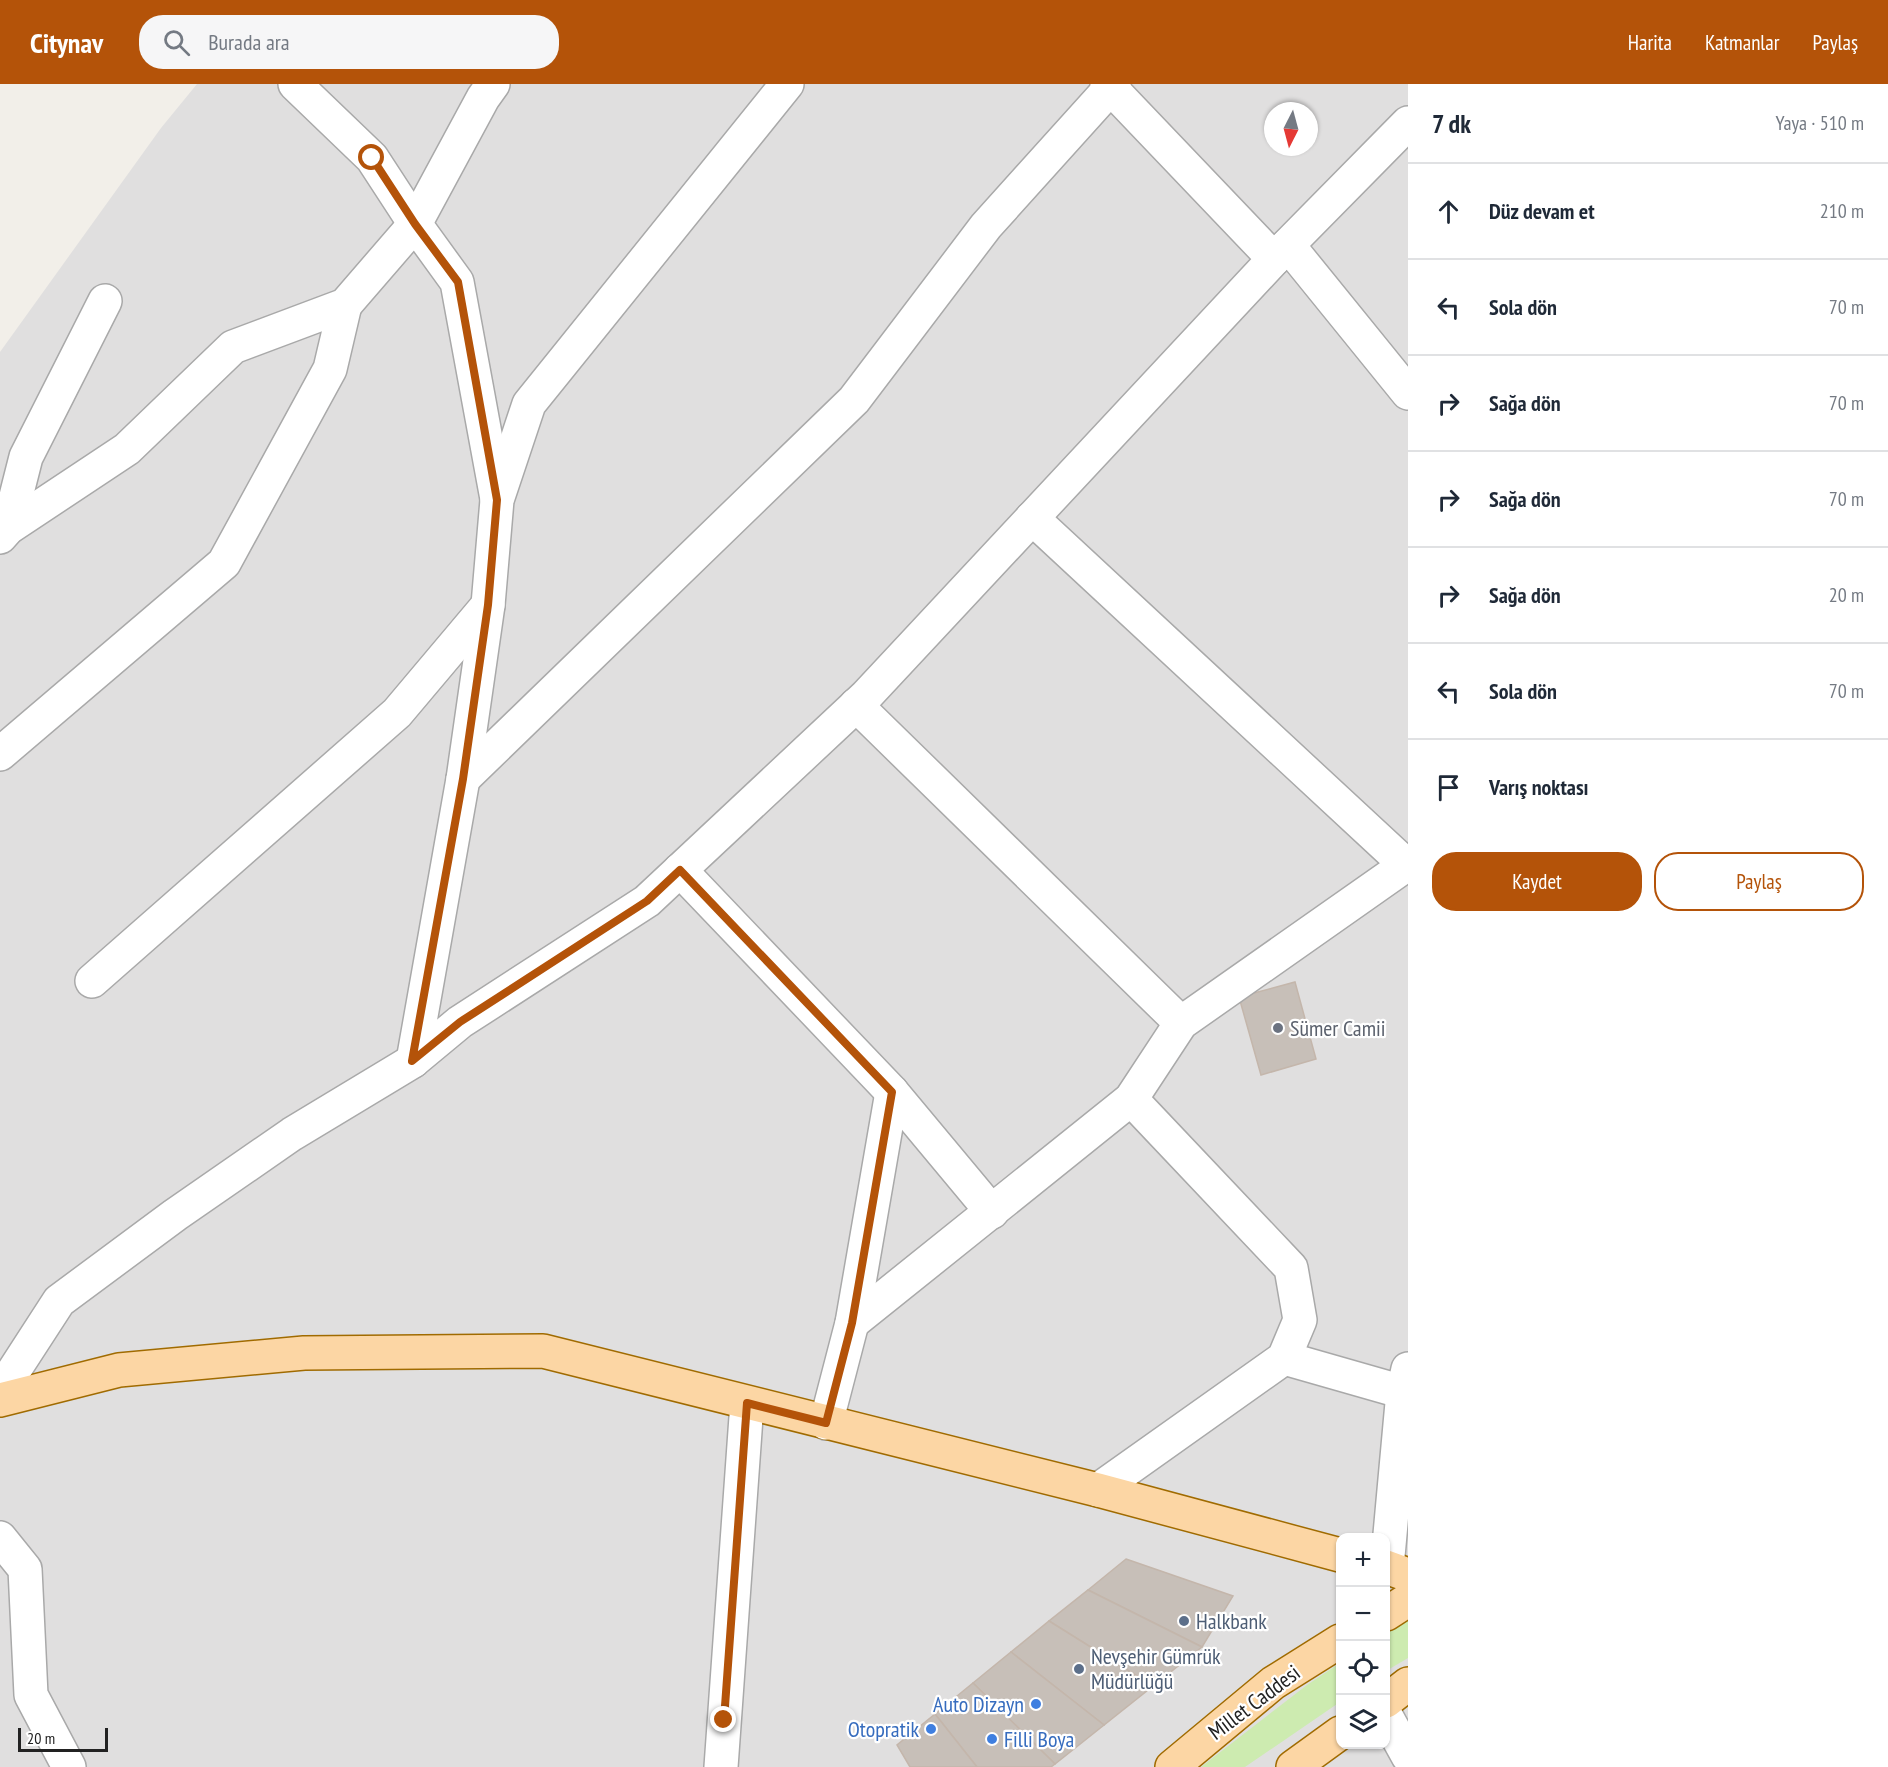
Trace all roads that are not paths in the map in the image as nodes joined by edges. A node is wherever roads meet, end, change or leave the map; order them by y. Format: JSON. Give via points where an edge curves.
{"nodes":[{"id":1,"x":296,"y":84,"type":"edge"},
{"id":2,"x":493,"y":84,"type":"edge"},
{"id":3,"x":787,"y":84,"type":"edge"},
{"id":4,"x":1111,"y":85,"type":"edge"},
{"id":5,"x":1408,"y":123,"type":"edge"},
{"id":6,"x":415,"y":224,"type":"junction"},
{"id":7,"x":1281,"y":252,"type":"junction"},
{"id":8,"x":105,"y":301,"type":"dead end"},
{"id":9,"x":345,"y":305,"type":"junction"},
{"id":10,"x":1408,"y":393,"type":"edge"},
{"id":11,"x":497,"y":500,"type":"junction"},
{"id":12,"x":1032,"y":518,"type":"junction"},
{"id":13,"x":4,"y":532,"type":"edge"},
{"id":14,"x":488,"y":605,"type":"junction"},
{"id":15,"x":856,"y":705,"type":"junction"},
{"id":16,"x":0,"y":754,"type":"edge"},
{"id":17,"x":463,"y":779,"type":"junction"},
{"id":18,"x":1407,"y":860,"type":"edge"},
{"id":19,"x":680,"y":870,"type":"junction"},
{"id":20,"x":92,"y":981,"type":"dead end"},
{"id":21,"x":1181,"y":1023,"type":"junction"},
{"id":22,"x":412,"y":1061,"type":"junction"},
{"id":23,"x":892,"y":1092,"type":"junction"},
{"id":24,"x":1131,"y":1099,"type":"junction"},
{"id":25,"x":992,"y":1212,"type":"junction"},
{"id":26,"x":852,"y":1323,"type":"junction"},
{"id":27,"x":1284,"y":1358,"type":"junction"},
{"id":28,"x":1405,"y":1381,"type":"edge"},
{"id":29,"x":0,"y":1392,"type":"edge"},
{"id":30,"x":0,"y":1400,"type":"edge"},
{"id":31,"x":747,"y":1403,"type":"junction"},
{"id":32,"x":826,"y":1423,"type":"junction"},
{"id":33,"x":1098,"y":1490,"type":"junction"},
{"id":34,"x":0,"y":1538,"type":"edge"},
{"id":35,"x":1336,"y":1554,"type":"edge"},
{"id":36,"x":1394,"y":1570,"type":"edge"},
{"id":37,"x":1408,"y":1600,"type":"edge"},
{"id":38,"x":1390,"y":1611,"type":"edge"},
{"id":39,"x":1336,"y":1644,"type":"edge"},
{"id":40,"x":1408,"y":1684,"type":"edge"},
{"id":41,"x":1390,"y":1698,"type":"edge"},
{"id":42,"x":1390,"y":1723,"type":"edge"},
{"id":43,"x":1336,"y":1737,"type":"edge"},
{"id":44,"x":1408,"y":1755,"type":"edge"},
{"id":45,"x":69,"y":1767,"type":"edge"},
{"id":46,"x":721,"y":1767,"type":"edge"},
{"id":47,"x":1172,"y":1767,"type":"edge"},
{"id":48,"x":1293,"y":1767,"type":"edge"}],
"edges":[{"from":1,"to":6,"type":"street","via":[[372,158]]},
{"from":2,"to":6,"type":"street"},
{"from":3,"to":11,"type":"street","via":[[529,404]]},
{"from":4,"to":7,"type":"street"},
{"from":4,"to":17,"type":"street","via":[[986,226],[854,400]]},
{"from":5,"to":7,"type":"street"},
{"from":6,"to":9,"type":"street"},
{"from":6,"to":11,"type":"street","via":[[458,282]]},
{"from":7,"to":10,"type":"street"},
{"from":7,"to":12,"type":"street"},
{"from":8,"to":13,"type":"street","via":[[26,457]]},
{"from":9,"to":13,"type":"street","via":[[233,347],[127,449]]},
{"from":9,"to":16,"type":"street","via":[[330,369],[224,563]]},
{"from":11,"to":14,"type":"street"},
{"from":12,"to":15,"type":"street"},
{"from":12,"to":18,"type":"street"},
{"from":14,"to":17,"type":"street"},
{"from":14,"to":20,"type":"street","via":[[397,713]]},
{"from":15,"to":19,"type":"street"},
{"from":15,"to":21,"type":"street"},
{"from":17,"to":22,"type":"street"},
{"from":18,"to":21,"type":"street"},
{"from":19,"to":22,"type":"street","via":[[647,901],[460,1022]]},
{"from":19,"to":23,"type":"street"},
{"from":21,"to":24,"type":"street"},
{"from":22,"to":29,"type":"street","via":[[292,1134],[59,1301]]},
{"from":23,"to":25,"type":"street"},
{"from":23,"to":26,"type":"street"},
{"from":24,"to":25,"type":"street"},
{"from":24,"to":27,"type":"street","via":[[1291,1268],[1300,1320]]},
{"from":25,"to":26,"type":"street"},
{"from":26,"to":32,"type":"street"},
{"from":27,"to":28,"type":"street"},
{"from":27,"to":33,"type":"street"},
{"from":28,"to":36,"type":"street"},
{"from":30,"to":31,"type":"main road","via":[[119,1370],[304,1353],[543,1351]]},
{"from":31,"to":32,"type":"main road"},
{"from":31,"to":46,"type":"street"},
{"from":32,"to":33,"type":"main road"},
{"from":33,"to":35,"type":"main road"},
{"from":34,"to":45,"type":"street","via":[[25,1569],[31,1695]]},
{"from":37,"to":38,"type":"main road"},
{"from":39,"to":47,"type":"main road","name":"Millet Caddesi","via":[[1273,1683]]},
{"from":40,"to":41,"type":"main road"},
{"from":42,"to":44,"type":"street"},
{"from":43,"to":48,"type":"main road"}]}
